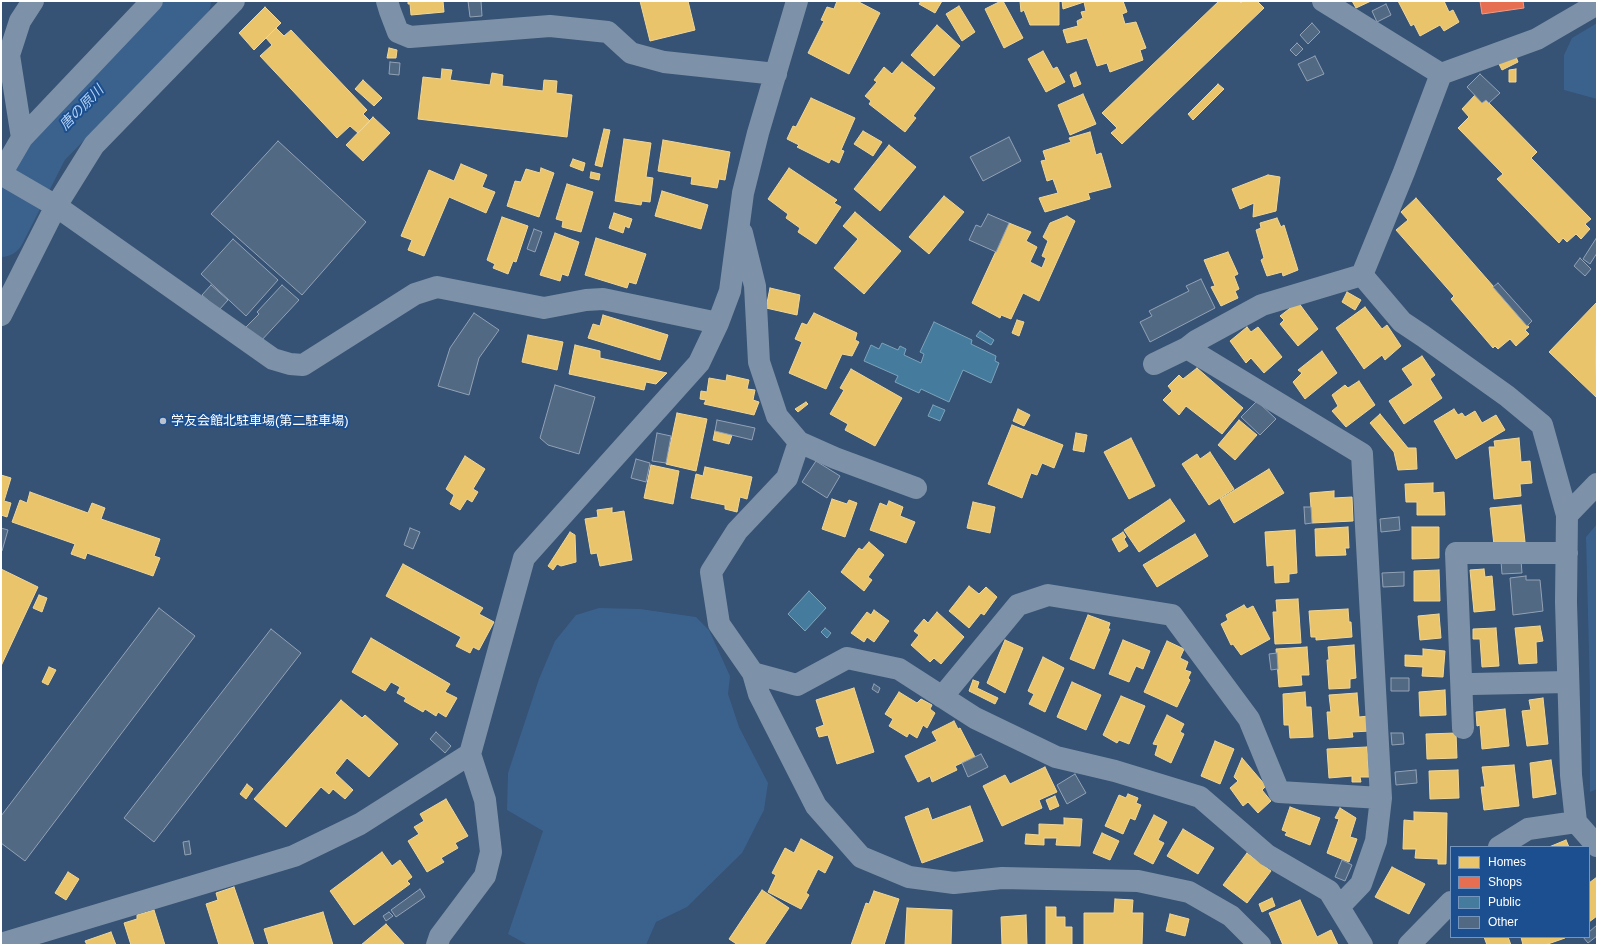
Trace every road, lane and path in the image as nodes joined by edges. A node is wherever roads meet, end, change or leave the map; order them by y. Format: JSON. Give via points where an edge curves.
{"nodes":[{"id":1,"x":33,"y":1,"type":"edge"},
{"id":2,"x":152,"y":1,"type":"edge"},
{"id":3,"x":234,"y":1,"type":"edge"},
{"id":4,"x":388,"y":1,"type":"edge"},
{"id":5,"x":798,"y":1,"type":"edge"},
{"id":6,"x":1323,"y":1,"type":"edge"},
{"id":7,"x":1597,"y":4,"type":"edge"},
{"id":8,"x":776,"y":74,"type":"junction"},
{"id":9,"x":1441,"y":74,"type":"junction"},
{"id":10,"x":22,"y":138,"type":"junction"},
{"id":11,"x":1,"y":174,"type":"edge"},
{"id":12,"x":56,"y":206,"type":"junction"},
{"id":13,"x":740,"y":223,"type":"junction"},
{"id":14,"x":1362,"y":275,"type":"junction"},
{"id":15,"x":1,"y":316,"type":"edge"},
{"id":16,"x":718,"y":323,"type":"junction"},
{"id":17,"x":1187,"y":348,"type":"junction"},
{"id":18,"x":1154,"y":364,"type":"dead end"},
{"id":19,"x":799,"y":442,"type":"junction"},
{"id":20,"x":1597,"y":484,"type":"edge"},
{"id":21,"x":916,"y":488,"type":"dead end"},
{"id":22,"x":1567,"y":515,"type":"junction"},
{"id":23,"x":1567,"y":553,"type":"junction"},
{"id":24,"x":753,"y":673,"type":"junction"},
{"id":25,"x":1568,"y":682,"type":"junction"},
{"id":26,"x":1472,"y":684,"type":"dead end"},
{"id":27,"x":942,"y":697,"type":"junction"},
{"id":28,"x":1463,"y":728,"type":"dead end"},
{"id":29,"x":470,"y":754,"type":"junction"},
{"id":30,"x":1381,"y":798,"type":"junction"},
{"id":31,"x":1576,"y":822,"type":"junction"},
{"id":32,"x":1501,"y":846,"type":"edge"},
{"id":33,"x":1597,"y":846,"type":"edge"},
{"id":34,"x":1450,"y":903,"type":"edge"},
{"id":35,"x":1339,"y":907,"type":"junction"},
{"id":36,"x":26,"y":941,"type":"edge"},
{"id":37,"x":1,"y":944,"type":"edge"},
{"id":38,"x":437,"y":945,"type":"edge"},
{"id":39,"x":1260,"y":945,"type":"edge"},
{"id":40,"x":1362,"y":945,"type":"edge"},
{"id":41,"x":1409,"y":945,"type":"edge"}],
"edges":[{"from":1,"to":10,"type":"street","via":[[20,21],[8,55]]},
{"from":2,"to":10,"type":"street"},
{"from":3,"to":12,"type":"street","via":[[94,145]]},
{"from":4,"to":8,"type":"street","via":[[398,32],[410,37],[550,26],[608,32],[631,54],[664,62]]},
{"from":5,"to":8,"type":"street"},
{"from":6,"to":9,"type":"street"},
{"from":7,"to":9,"type":"street","via":[[1538,39]]},
{"from":8,"to":13,"type":"street","via":[[743,193]]},
{"from":9,"to":14,"type":"street"},
{"from":10,"to":11,"type":"street"},
{"from":11,"to":12,"type":"street"},
{"from":12,"to":15,"type":"street"},
{"from":12,"to":16,"type":"street","via":[[273,359],[290,364],[303,365],[415,294],[437,287],[544,308],[603,299]]},
{"from":13,"to":16,"type":"street","via":[[730,290]]},
{"from":13,"to":19,"type":"street","via":[[755,286],[759,362],[777,416]]},
{"from":14,"to":17,"type":"street","via":[[1262,305]]},
{"from":14,"to":22,"type":"street","via":[[1402,322],[1507,396],[1542,425]]},
{"from":16,"to":29,"type":"street","via":[[699,363],[524,558]]},
{"from":17,"to":18,"type":"street"},
{"from":17,"to":30,"type":"street","via":[[1362,454]]},
{"from":19,"to":21,"type":"street"},
{"from":19,"to":24,"type":"street","via":[[787,478],[737,531],[711,572],[719,624]]},
{"from":20,"to":22,"type":"street"},
{"from":22,"to":23,"type":"street"},
{"from":23,"to":25,"type":"street"},
{"from":23,"to":28,"type":"street","via":[[1456,553]]},
{"from":24,"to":27,"type":"street","via":[[797,685],[847,658],[899,669]]},
{"from":24,"to":39,"type":"street","via":[[758,694],[816,806],[861,857],[909,878],[954,883],[1002,878],[1138,881],[1190,892],[1231,916]]},
{"from":25,"to":26,"type":"street"},
{"from":25,"to":31,"type":"street","via":[[1571,775]]},
{"from":27,"to":30,"type":"street","via":[[1018,605],[1048,594],[1172,614],[1248,719],[1279,792]]},
{"from":27,"to":35,"type":"street","via":[[975,718],[1056,757],[1115,771],[1200,797],[1267,855],[1329,891]]},
{"from":29,"to":36,"type":"street","via":[[360,824],[294,856]]},
{"from":29,"to":38,"type":"street","via":[[485,800],[491,852],[485,876],[440,936]]},
{"from":30,"to":35,"type":"street","via":[[1376,842],[1361,884]]},
{"from":31,"to":32,"type":"street","via":[[1528,829]]},
{"from":31,"to":33,"type":"street"},
{"from":34,"to":41,"type":"street"},
{"from":35,"to":40,"type":"street"},
{"from":36,"to":37,"type":"street"}]}
